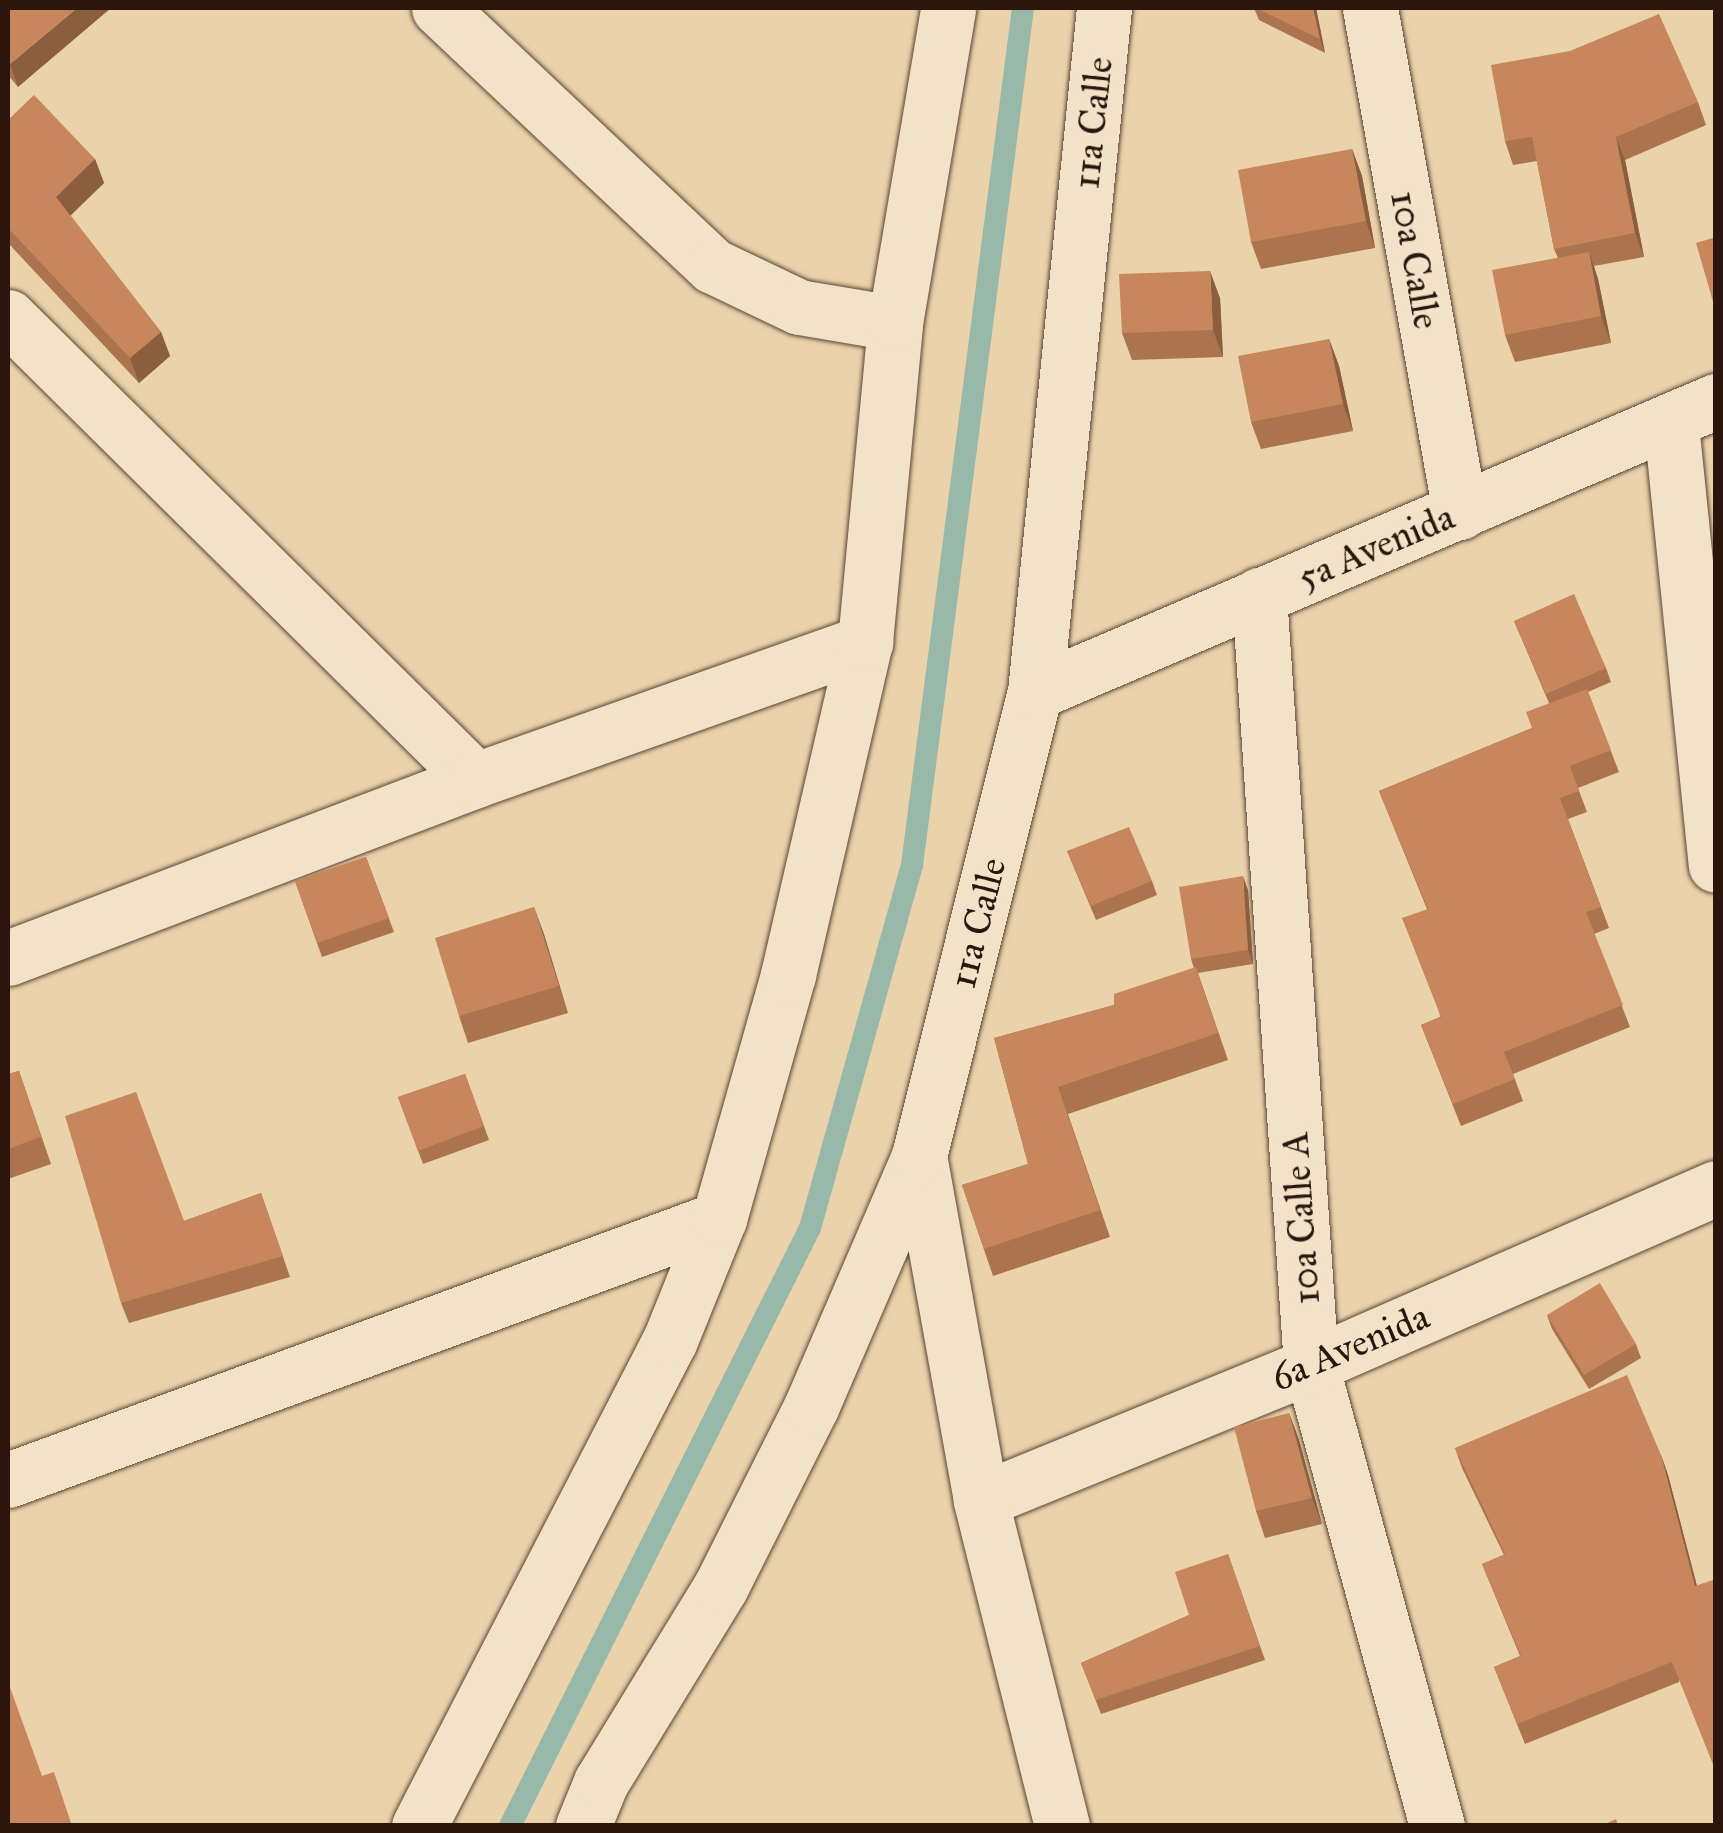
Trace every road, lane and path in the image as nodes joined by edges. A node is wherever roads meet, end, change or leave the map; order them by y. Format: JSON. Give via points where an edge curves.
{"nodes":[{"id":1,"x":439,"y":8,"type":"edge"},
{"id":2,"x":948,"y":8,"type":"edge"},
{"id":3,"x":1104,"y":8,"type":"edge"},
{"id":4,"x":1370,"y":8,"type":"edge"},
{"id":5,"x":8,"y":317,"type":"edge"},
{"id":6,"x":896,"y":323,"type":"junction"},
{"id":7,"x":1693,"y":413,"type":"edge"},
{"id":8,"x":1460,"y":512,"type":"junction"},
{"id":9,"x":1259,"y":595,"type":"junction"},
{"id":10,"x":865,"y":642,"type":"junction"},
{"id":11,"x":1036,"y":692,"type":"junction"},
{"id":12,"x":476,"y":780,"type":"junction"},
{"id":13,"x":1716,"y":865,"type":"edge"},
{"id":14,"x":8,"y":958,"type":"edge"},
{"id":15,"x":919,"y":1156,"type":"junction"},
{"id":16,"x":1716,"y":1188,"type":"edge"},
{"id":17,"x":719,"y":1220,"type":"junction"},
{"id":18,"x":1311,"y":1365,"type":"junction"},
{"id":19,"x":8,"y":1480,"type":"edge"},
{"id":20,"x":980,"y":1500,"type":"junction"},
{"id":21,"x":599,"y":1811,"type":"edge"},
{"id":22,"x":419,"y":1826,"type":"edge"},
{"id":23,"x":1062,"y":1826,"type":"edge"},
{"id":24,"x":1437,"y":1826,"type":"edge"}],
"edges":[{"from":1,"to":6,"type":"street","via":[[713,266],[799,307]]},
{"from":2,"to":6,"type":"street"},
{"from":3,"to":11,"type":"street","name":"11a Calle"},
{"from":4,"to":8,"type":"street","name":"10a Calle"},
{"from":5,"to":12,"type":"street"},
{"from":6,"to":10,"type":"street"},
{"from":7,"to":8,"type":"street","name":"5a Avenida"},
{"from":7,"to":13,"type":"street"},
{"from":8,"to":9,"type":"street","name":"5a Avenida"},
{"from":9,"to":11,"type":"street","name":"5a Avenida"},
{"from":9,"to":18,"type":"street","name":"10a Calle A"},
{"from":10,"to":12,"type":"street"},
{"from":10,"to":17,"type":"street","via":[[788,975]]},
{"from":11,"to":15,"type":"street","name":"11a Calle"},
{"from":12,"to":14,"type":"street"},
{"from":15,"to":20,"type":"street","name":"11a Calle"},
{"from":15,"to":21,"type":"street","via":[[811,1407]]},
{"from":16,"to":18,"type":"street","name":"6a Avenida"},
{"from":17,"to":19,"type":"street"},
{"from":17,"to":22,"type":"street","via":[[662,1358]]},
{"from":18,"to":20,"type":"street","name":"6a Avenida"},
{"from":18,"to":24,"type":"street","name":"10a Calle A"},
{"from":20,"to":23,"type":"street","name":"11a Calle"}]}
